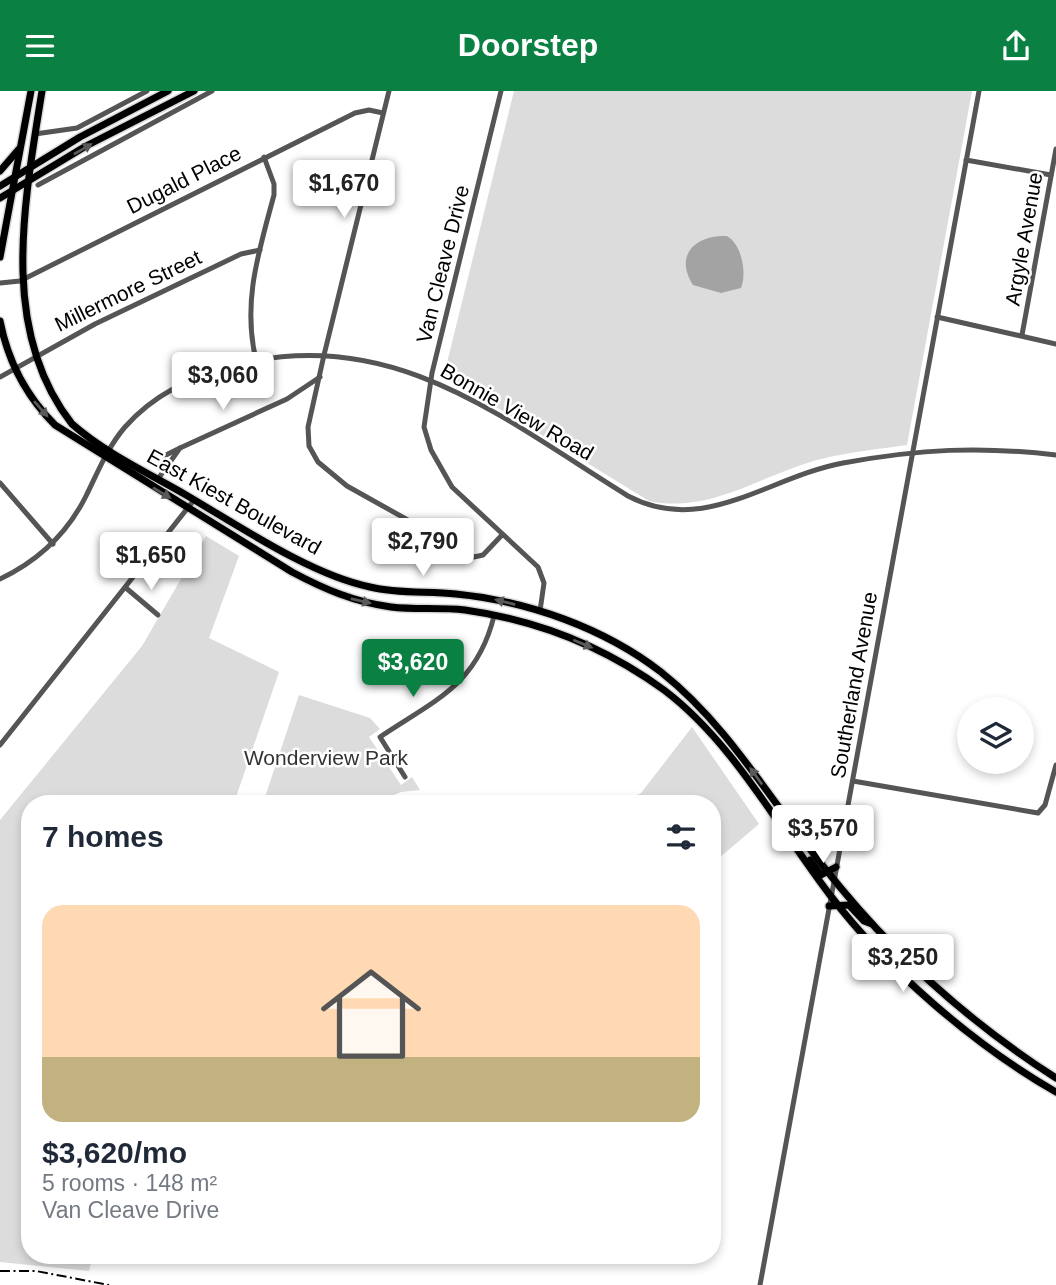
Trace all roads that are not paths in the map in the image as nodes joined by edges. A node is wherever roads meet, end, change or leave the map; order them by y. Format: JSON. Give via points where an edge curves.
{"nodes":[{"id":1,"x":31,"y":91,"type":"edge"},
{"id":2,"x":40,"y":91,"type":"edge"},
{"id":3,"x":147,"y":91,"type":"edge"},
{"id":4,"x":168,"y":91,"type":"edge"},
{"id":5,"x":194,"y":91,"type":"edge"},
{"id":6,"x":212,"y":91,"type":"edge"},
{"id":7,"x":389,"y":91,"type":"edge"},
{"id":8,"x":501,"y":91,"type":"edge"},
{"id":9,"x":979,"y":91,"type":"edge"},
{"id":10,"x":383,"y":113,"type":"junction"},
{"id":11,"x":35,"y":134,"type":"junction"},
{"id":12,"x":33,"y":144,"type":"junction"},
{"id":13,"x":20,"y":149,"type":"junction"},
{"id":14,"x":1056,"y":149,"type":"edge"},
{"id":15,"x":56,"y":152,"type":"junction"},
{"id":16,"x":264,"y":157,"type":"junction"},
{"id":17,"x":967,"y":159,"type":"junction"},
{"id":18,"x":28,"y":168,"type":"junction"},
{"id":19,"x":0,"y":170,"type":"edge"},
{"id":20,"x":1051,"y":175,"type":"junction"},
{"id":21,"x":15,"y":177,"type":"junction"},
{"id":22,"x":24,"y":184,"type":"junction"},
{"id":23,"x":38,"y":185,"type":"dead end"},
{"id":24,"x":0,"y":186,"type":"edge"},
{"id":25,"x":11,"y":191,"type":"junction"},
{"id":26,"x":0,"y":198,"type":"edge"},
{"id":27,"x":0,"y":212,"type":"edge"},
{"id":28,"x":7,"y":219,"type":"junction"},
{"id":29,"x":13,"y":245,"type":"dead end"},
{"id":30,"x":260,"y":250,"type":"junction"},
{"id":31,"x":0,"y":257,"type":"edge"},
{"id":32,"x":9,"y":269,"type":"dead end"},
{"id":33,"x":5,"y":285,"type":"edge"},
{"id":34,"x":937,"y":317,"type":"junction"},
{"id":35,"x":0,"y":321,"type":"edge"},
{"id":36,"x":1022,"y":335,"type":"junction"},
{"id":37,"x":1056,"y":344,"type":"edge"},
{"id":38,"x":19,"y":350,"type":"dead end"},
{"id":39,"x":324,"y":355,"type":"junction"},
{"id":40,"x":256,"y":360,"type":"junction"},
{"id":41,"x":23,"y":362,"type":"junction"},
{"id":42,"x":13,"y":367,"type":"junction"},
{"id":43,"x":0,"y":377,"type":"edge"},
{"id":44,"x":320,"y":377,"type":"junction"},
{"id":45,"x":431,"y":379,"type":"junction"},
{"id":46,"x":180,"y":448,"type":"junction"},
{"id":47,"x":109,"y":450,"type":"junction"},
{"id":48,"x":912,"y":452,"type":"junction"},
{"id":49,"x":1056,"y":455,"type":"edge"},
{"id":50,"x":104,"y":458,"type":"junction"},
{"id":51,"x":158,"y":459,"type":"dead end"},
{"id":52,"x":158,"y":479,"type":"junction"},
{"id":53,"x":0,"y":483,"type":"edge"},
{"id":54,"x":194,"y":500,"type":"junction"},
{"id":55,"x":187,"y":508,"type":"junction"},
{"id":56,"x":502,"y":535,"type":"junction"},
{"id":57,"x":52,"y":544,"type":"junction"},
{"id":58,"x":0,"y":579,"type":"edge"},
{"id":59,"x":126,"y":588,"type":"junction"},
{"id":60,"x":540,"y":611,"type":"junction"},
{"id":61,"x":158,"y":615,"type":"dead end"},
{"id":62,"x":494,"y":617,"type":"junction"},
{"id":63,"x":693,"y":701,"type":"junction"},
{"id":64,"x":686,"y":709,"type":"junction"},
{"id":65,"x":0,"y":745,"type":"edge"},
{"id":66,"x":1056,"y":765,"type":"edge"},
{"id":67,"x":405,"y":777,"type":"dead end"},
{"id":68,"x":853,"y":781,"type":"junction"},
{"id":69,"x":796,"y":849,"type":"junction"},
{"id":70,"x":836,"y":867,"type":"joint"},
{"id":71,"x":831,"y":876,"type":"junction"},
{"id":72,"x":831,"y":896,"type":"junction"},
{"id":73,"x":833,"y":905,"type":"junction"},
{"id":74,"x":873,"y":925,"type":"junction"},
{"id":75,"x":988,"y":1030,"type":"junction"},
{"id":76,"x":981,"y":1040,"type":"junction"},
{"id":77,"x":1021,"y":1055,"type":"junction"},
{"id":78,"x":1014,"y":1065,"type":"junction"},
{"id":79,"x":1055,"y":1078,"type":"edge"},
{"id":80,"x":1047,"y":1086,"type":"junction"},
{"id":81,"x":1056,"y":1092,"type":"edge"},
{"id":82,"x":760,"y":1285,"type":"edge"}],
"edges":[{"from":1,"to":13,"type":"main road"},
{"from":2,"to":11,"type":"main road"},
{"from":3,"to":11,"type":"street","via":[[77,128]]},
{"from":4,"to":15,"type":"main road"},
{"from":22,"to":5,"type":"main road","one_way":true,"via":[[86,146]]},
{"from":6,"to":23,"type":"street"},
{"from":7,"to":10,"type":"street"},
{"from":8,"to":45,"type":"street","name":"Van Cleave Drive"},
{"from":9,"to":17,"type":"street","name":"Southerland Avenue"},
{"from":10,"to":16,"type":"street","name":"Dugald Place","via":[[355,113]]},
{"from":10,"to":39,"type":"street"},
{"from":11,"to":12,"type":"main road"},
{"from":12,"to":15,"type":"main road","via":[[43,152]]},
{"from":12,"to":18,"type":"main road"},
{"from":13,"to":19,"type":"main road"},
{"from":13,"to":21,"type":"main road"},
{"from":14,"to":20,"type":"street","name":"Argyle Avenue"},
{"from":15,"to":18,"type":"main road"},
{"from":16,"to":30,"type":"street","via":[[274,195]]},
{"from":16,"to":33,"type":"street","name":"Dugald Place"},
{"from":17,"to":20,"type":"street"},
{"from":17,"to":34,"type":"street","name":"Southerland Avenue"},
{"from":18,"to":21,"type":"main road"},
{"from":18,"to":22,"type":"main road"},
{"from":20,"to":36,"type":"street","name":"Argyle Avenue"},
{"from":21,"to":24,"type":"main road"},
{"from":21,"to":25,"type":"main road"},
{"from":22,"to":25,"type":"main road"},
{"from":22,"to":29,"type":"main road"},
{"from":25,"to":26,"type":"main road"},
{"from":25,"to":28,"type":"main road"},
{"from":27,"to":28,"type":"main road"},
{"from":28,"to":31,"type":"main road"},
{"from":30,"to":40,"type":"street","via":[[249,306]]},
{"from":30,"to":41,"type":"street","name":"Millermore Street","via":[[241,254]]},
{"from":32,"to":33,"type":"main road"},
{"from":34,"to":36,"type":"street"},
{"from":34,"to":48,"type":"street","name":"Southerland Avenue"},
{"from":35,"to":42,"type":"main road","name":"East Kiest Boulevard"},
{"from":36,"to":37,"type":"street"},
{"from":38,"to":41,"type":"main road","name":"East Kiest Boulevard"},
{"from":39,"to":40,"type":"street","name":"Bonnie View Road"},
{"from":39,"to":44,"type":"street"},
{"from":39,"to":45,"type":"street","name":"Bonnie View Road","via":[[392,366]]},
{"from":40,"to":47,"type":"street","name":"Bonnie View Road","via":[[201,376],[162,395],[131,421]]},
{"from":41,"to":42,"type":"street","name":"Millermore Street"},
{"from":41,"to":47,"type":"main road","name":"East Kiest Boulevard","via":[[50,404]]},
{"from":42,"to":43,"type":"street","name":"Millermore Street"},
{"from":42,"to":50,"type":"main road","name":"East Kiest Boulevard","one_way":true,"via":[[39,409],[63,432]]},
{"from":44,"to":46,"type":"street","via":[[287,399]]},
{"from":44,"to":56,"type":"street","via":[[308,427],[309,446],[339,480],[477,558]]},
{"from":45,"to":48,"type":"street","name":"Bonnie View Road","via":[[628,496],[671,512],[710,508],[827,466]]},
{"from":45,"to":56,"type":"street","name":"Van Cleave Drive","via":[[424,426],[431,450],[452,487]]},
{"from":46,"to":51,"type":"street"},
{"from":46,"to":52,"type":"street"},
{"from":47,"to":50,"type":"street","name":"Bonnie View Road"},
{"from":47,"to":52,"type":"main road","name":"East Kiest Boulevard"},
{"from":48,"to":49,"type":"street","name":"Bonnie View Road","via":[[993,448]]},
{"from":48,"to":68,"type":"street","name":"Southerland Avenue"},
{"from":50,"to":55,"type":"main road","name":"East Kiest Boulevard","one_way":true},
{"from":50,"to":57,"type":"street","name":"Bonnie View Road","via":[[80,508]]},
{"from":52,"to":54,"type":"main road","name":"East Kiest Boulevard"},
{"from":53,"to":57,"type":"street"},
{"from":54,"to":55,"type":"street"},
{"from":60,"to":54,"type":"main road","name":"East Kiest Boulevard","one_way":true,"via":[[455,593],[391,591],[349,582]]},
{"from":55,"to":59,"type":"street"},
{"from":55,"to":62,"type":"main road","name":"East Kiest Boulevard","one_way":true,"via":[[292,572],[345,597],[392,607],[464,610]]},
{"from":56,"to":60,"type":"street","name":"Van Cleave Drive","via":[[542,574]]},
{"from":57,"to":58,"type":"street","name":"Bonnie View Road"},
{"from":59,"to":61,"type":"street"},
{"from":59,"to":65,"type":"street"},
{"from":60,"to":63,"type":"main road","name":"East Kiest Boulevard","via":[[617,643],[661,672]]},
{"from":62,"to":64,"type":"main road","name":"East Kiest Boulevard","one_way":true,"via":[[589,645],[641,674]]},
{"from":62,"to":67,"type":"street","via":[[482,654],[460,682],[380,737]]},
{"from":63,"to":64,"type":"main road"},
{"from":71,"to":63,"type":"main road","name":"East Kiest Boulevard","one_way":true,"via":[[735,748]]},
{"from":64,"to":69,"type":"main road","name":"East Kiest Boulevard","via":[[730,759]]},
{"from":66,"to":68,"type":"street","via":[[1044,810],[1038,813]]},
{"from":68,"to":70,"type":"street","name":"Southerland Avenue"},
{"from":69,"to":71,"type":"main road","via":[[821,875]]},
{"from":69,"to":72,"type":"main road","name":"East Kiest Boulevard"},
{"from":70,"to":71,"type":"main road"},
{"from":71,"to":72,"type":"street"},
{"from":71,"to":74,"type":"main road","name":"East Kiest Boulevard"},
{"from":72,"to":73,"type":"main road","name":"East Kiest Boulevard"},
{"from":73,"to":74,"type":"main road","via":[[849,905],[863,922]]},
{"from":73,"to":76,"type":"main road","name":"East Kiest Boulevard","via":[[902,974]]},
{"from":73,"to":82,"type":"street"},
{"from":74,"to":75,"type":"main road","name":"East Kiest Boulevard","via":[[934,986]]},
{"from":75,"to":76,"type":"main road"},
{"from":75,"to":77,"type":"main road","name":"East Kiest Boulevard"},
{"from":76,"to":78,"type":"main road","name":"East Kiest Boulevard"},
{"from":77,"to":78,"type":"main road"},
{"from":77,"to":79,"type":"main road","name":"East Kiest Boulevard"},
{"from":78,"to":80,"type":"main road","name":"East Kiest Boulevard"},
{"from":79,"to":80,"type":"main road"},
{"from":80,"to":81,"type":"main road","name":"East Kiest Boulevard"}]}
